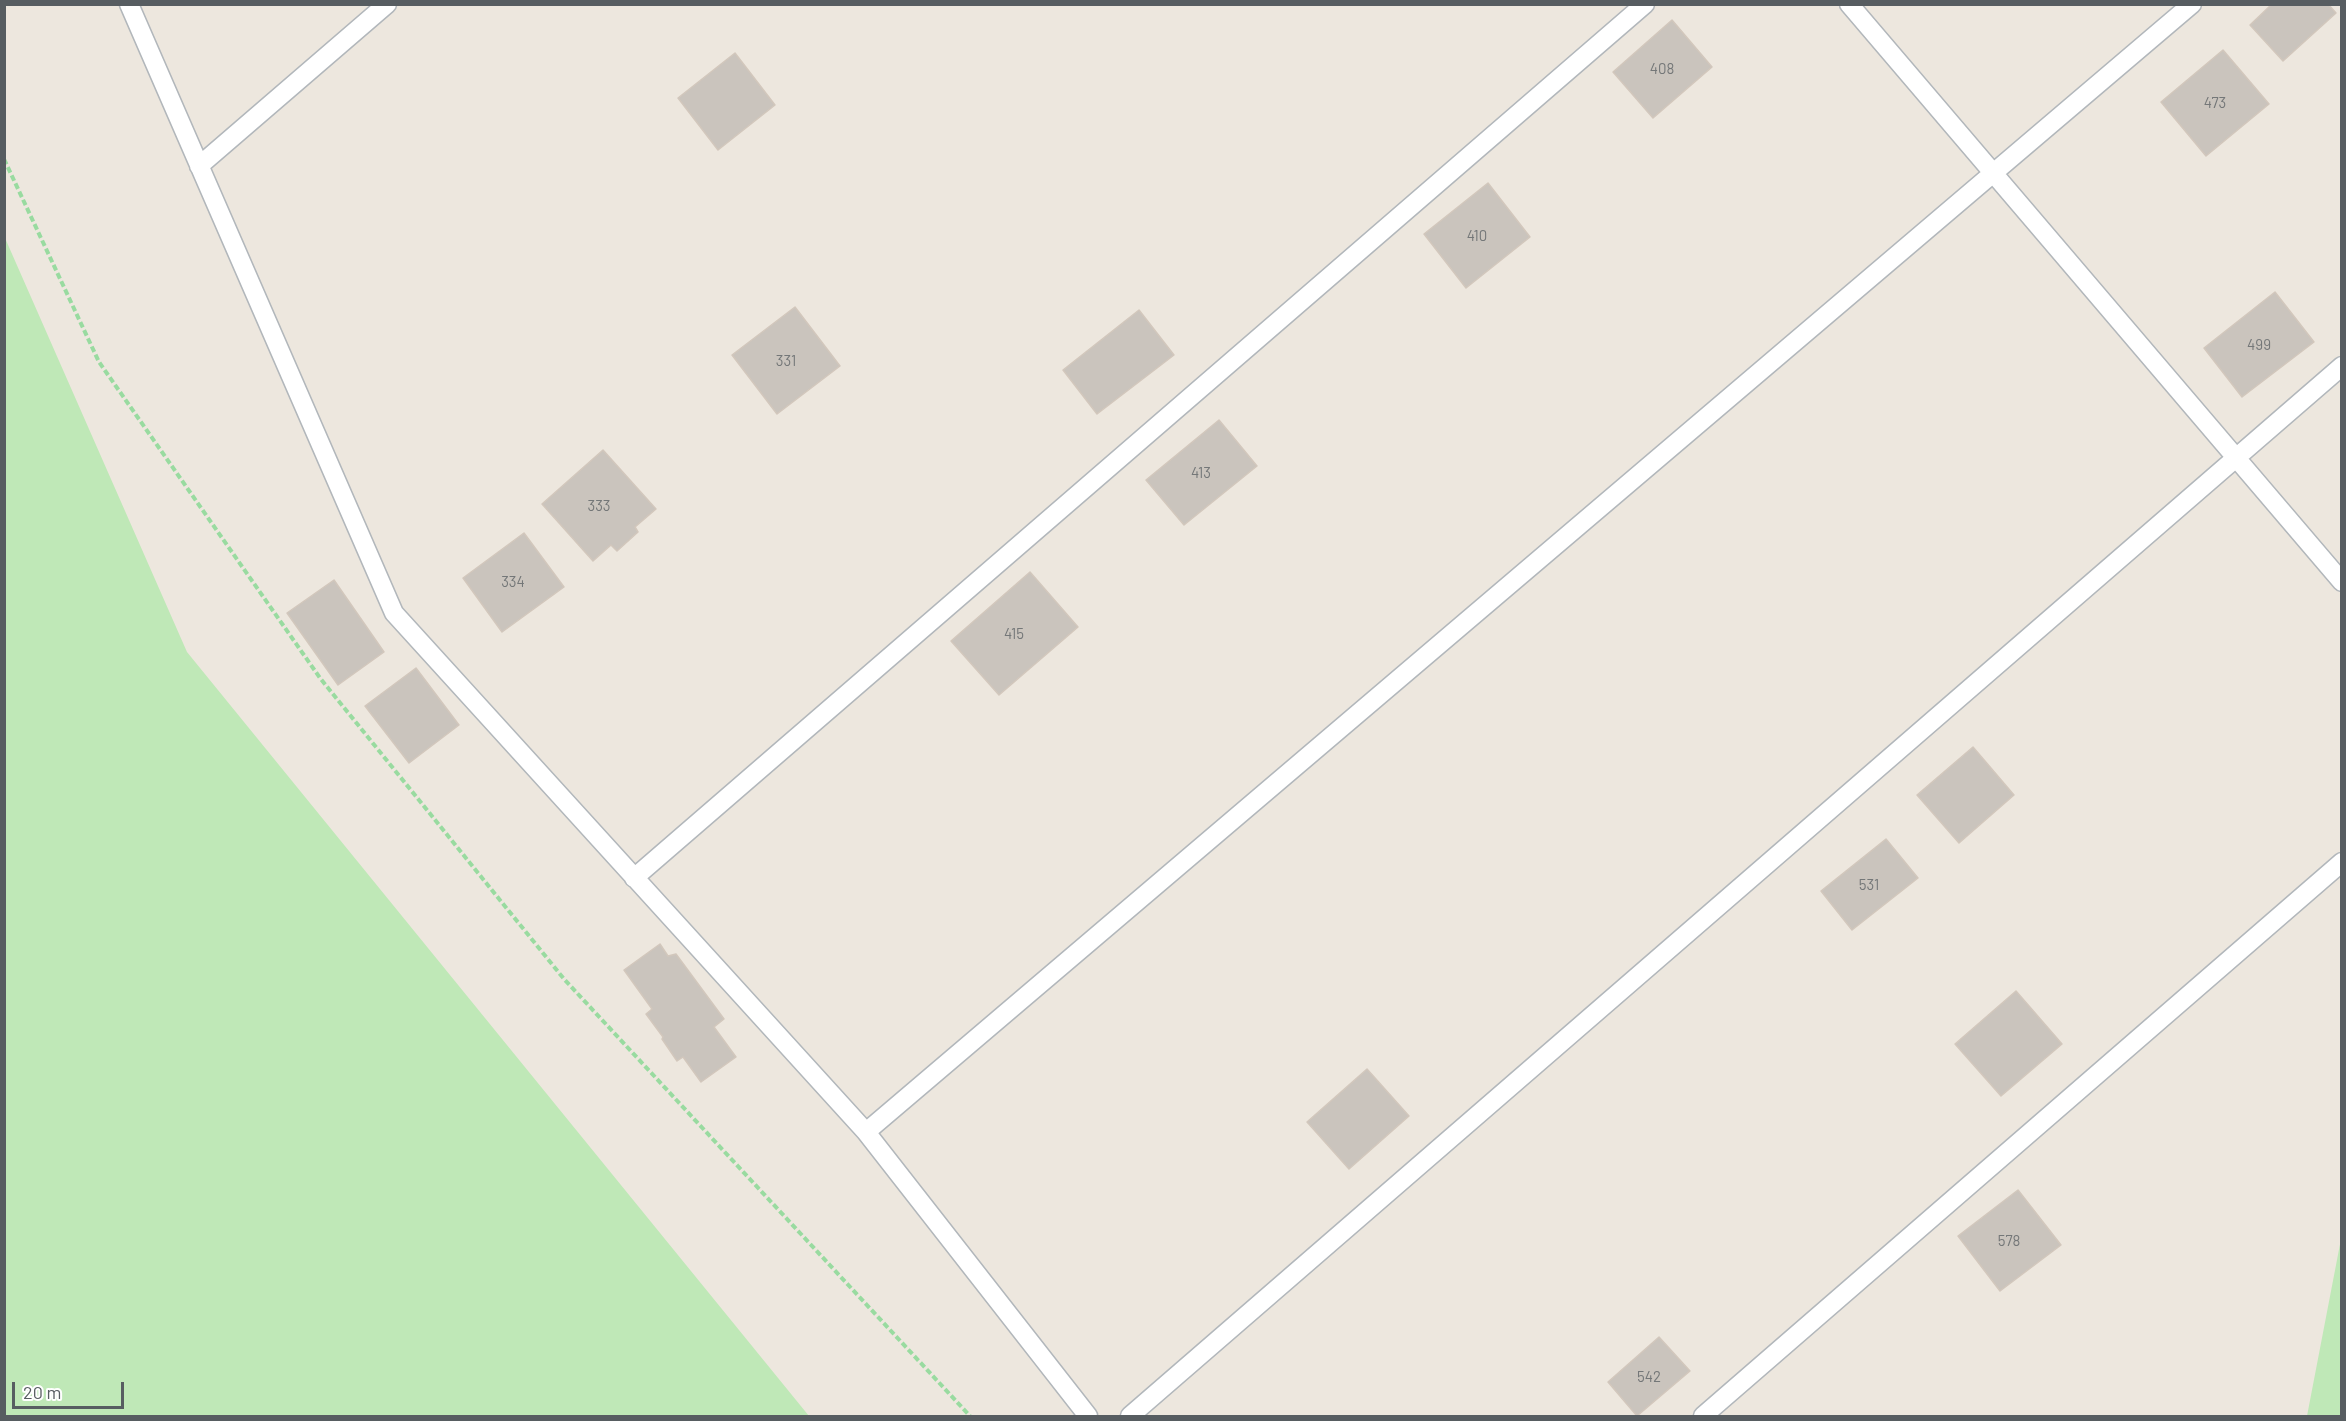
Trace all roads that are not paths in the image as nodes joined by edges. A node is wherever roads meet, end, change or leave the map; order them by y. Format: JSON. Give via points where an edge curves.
{"nodes":[{"id":1,"x":129,"y":4,"type":"edge"},
{"id":2,"x":387,"y":4,"type":"edge"},
{"id":3,"x":1645,"y":4,"type":"edge"},
{"id":4,"x":1849,"y":4,"type":"edge"},
{"id":5,"x":2192,"y":4,"type":"edge"},
{"id":6,"x":199,"y":166,"type":"junction"},
{"id":7,"x":1994,"y":175,"type":"junction"},
{"id":8,"x":2342,"y":366,"type":"edge"},
{"id":9,"x":2235,"y":457,"type":"junction"},
{"id":10,"x":2342,"y":582,"type":"edge"},
{"id":11,"x":2342,"y":862,"type":"edge"},
{"id":12,"x":634,"y":878,"type":"junction"},
{"id":13,"x":866,"y":1132,"type":"junction"},
{"id":14,"x":1088,"y":1416,"type":"edge"},
{"id":15,"x":1130,"y":1416,"type":"edge"},
{"id":16,"x":1703,"y":1416,"type":"edge"}],
"edges":[{"from":1,"to":6,"type":"lane"},
{"from":2,"to":6,"type":"lane"},
{"from":3,"to":12,"type":"lane"},
{"from":4,"to":7,"type":"lane"},
{"from":5,"to":7,"type":"lane"},
{"from":6,"to":12,"type":"lane","via":[[394,613]]},
{"from":7,"to":9,"type":"lane"},
{"from":7,"to":13,"type":"lane"},
{"from":8,"to":9,"type":"lane"},
{"from":9,"to":10,"type":"lane"},
{"from":9,"to":15,"type":"lane"},
{"from":11,"to":16,"type":"lane"},
{"from":12,"to":13,"type":"lane"},
{"from":13,"to":14,"type":"lane"}]}
